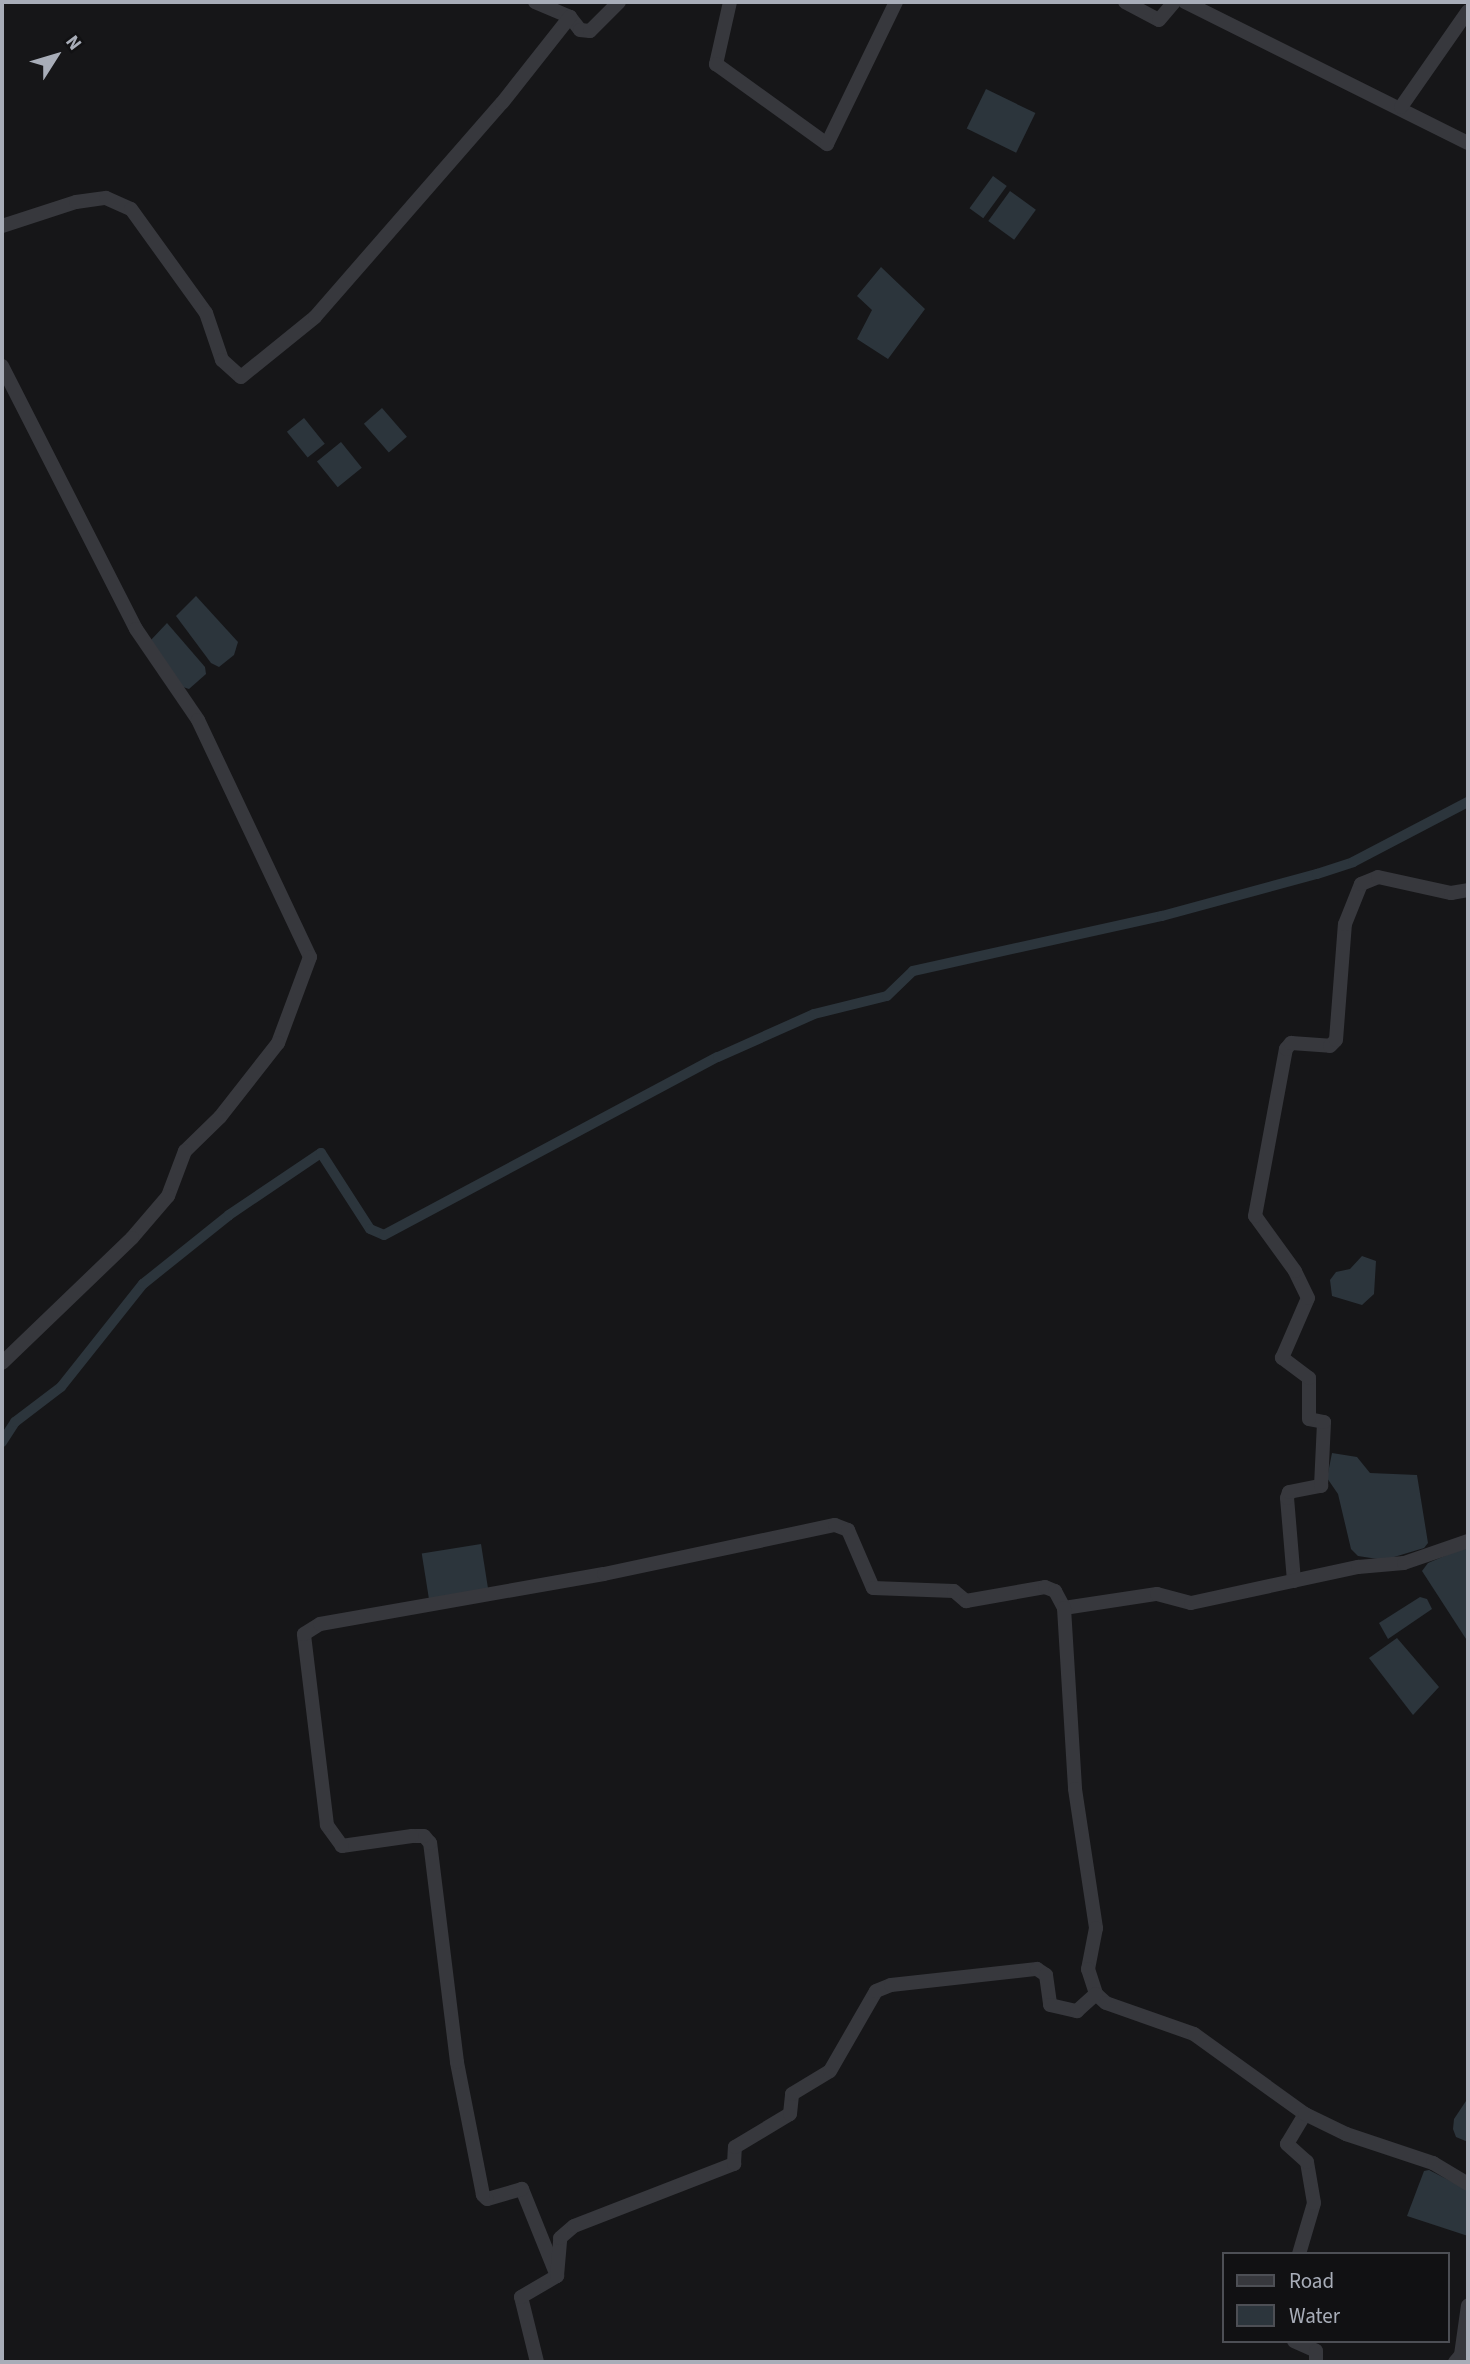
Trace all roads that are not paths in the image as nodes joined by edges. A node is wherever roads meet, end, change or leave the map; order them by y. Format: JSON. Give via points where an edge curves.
{"nodes":[{"id":1,"x":535,"y":2,"type":"edge"},
{"id":2,"x":619,"y":2,"type":"edge"},
{"id":3,"x":730,"y":2,"type":"edge"},
{"id":4,"x":895,"y":2,"type":"edge"},
{"id":5,"x":1125,"y":2,"type":"edge"},
{"id":6,"x":1174,"y":2,"type":"edge"},
{"id":7,"x":1185,"y":2,"type":"edge"},
{"id":8,"x":1468,"y":10,"type":"edge"},
{"id":9,"x":570,"y":17,"type":"junction"},
{"id":10,"x":1401,"y":107,"type":"junction"},
{"id":11,"x":1468,"y":143,"type":"edge"},
{"id":12,"x":2,"y":226,"type":"edge"},
{"id":13,"x":2,"y":366,"type":"edge"},
{"id":14,"x":16,"y":393,"type":"junction"},
{"id":15,"x":2,"y":401,"type":"edge"},
{"id":16,"x":1468,"y":890,"type":"edge"},
{"id":17,"x":2,"y":1363,"type":"edge"},
{"id":18,"x":1468,"y":1541,"type":"edge"},
{"id":19,"x":1294,"y":1581,"type":"junction"},
{"id":20,"x":1064,"y":1608,"type":"junction"},
{"id":21,"x":1096,"y":1994,"type":"junction"},
{"id":22,"x":1305,"y":2114,"type":"junction"},
{"id":23,"x":1468,"y":2184,"type":"edge"},
{"id":24,"x":1300,"y":2252,"type":"edge"},
{"id":25,"x":557,"y":2276,"type":"junction"},
{"id":26,"x":1468,"y":2305,"type":"edge"},
{"id":27,"x":1298,"y":2343,"type":"edge"},
{"id":28,"x":537,"y":2362,"type":"edge"},
{"id":29,"x":1316,"y":2362,"type":"edge"},
{"id":30,"x":1455,"y":2362,"type":"edge"}],
"edges":[{"from":1,"to":9,"type":"street"},
{"from":2,"to":9,"type":"street","via":[[590,30],[580,30]]},
{"from":3,"to":4,"type":"street","via":[[716,64],[827,144]]},
{"from":5,"to":6,"type":"street","via":[[1159,20]]},
{"from":7,"to":10,"type":"street"},
{"from":8,"to":10,"type":"street"},
{"from":9,"to":12,"type":"street","via":[[502,103],[315,317],[241,377],[222,360],[206,313],[131,209],[106,198]]},
{"from":10,"to":11,"type":"street"},
{"from":13,"to":14,"type":"street"},
{"from":14,"to":15,"type":"street"},
{"from":14,"to":17,"type":"street","via":[[136,629],[198,720],[310,957],[278,1043],[220,1117],[185,1151],[168,1196],[132,1238]]},
{"from":16,"to":19,"type":"street","via":[[1451,893],[1378,877],[1360,884],[1345,924],[1336,1040],[1330,1046],[1291,1043],[1286,1049],[1255,1216],[1295,1271],[1308,1298],[1282,1359],[1309,1378],[1309,1419],[1324,1422],[1321,1486],[1289,1492],[1287,1498]]},
{"from":18,"to":19,"type":"street","via":[[1404,1563]]},
{"from":19,"to":20,"type":"street","via":[[1191,1603],[1157,1594]]},
{"from":20,"to":21,"type":"street","via":[[1075,1789],[1096,1927],[1088,1969]]},
{"from":20,"to":25,"type":"street","via":[[1055,1591],[1045,1587],[966,1601],[954,1591],[873,1588],[845,1525],[307,1629],[327,1825],[342,1846],[412,1836],[424,1836],[430,1843],[457,2062],[483,2195],[487,2199],[522,2189]]},
{"from":21,"to":22,"type":"street","via":[[1106,2003],[1194,2034]]},
{"from":21,"to":25,"type":"street","via":[[1077,2011],[1050,2005],[1046,1975],[1037,1969],[891,1985],[876,1991],[830,2071],[790,2096],[790,2114],[740,2143],[734,2164],[727,2168],[574,2226],[560,2238]]},
{"from":22,"to":23,"type":"street","via":[[1346,2134],[1433,2163]]},
{"from":22,"to":24,"type":"street","via":[[1287,2144],[1307,2162],[1314,2203]]},
{"from":25,"to":28,"type":"street","via":[[521,2297]]},
{"from":26,"to":30,"type":"street","via":[[1461,2355]]},
{"from":27,"to":29,"type":"street","via":[[1316,2351]]}]}
